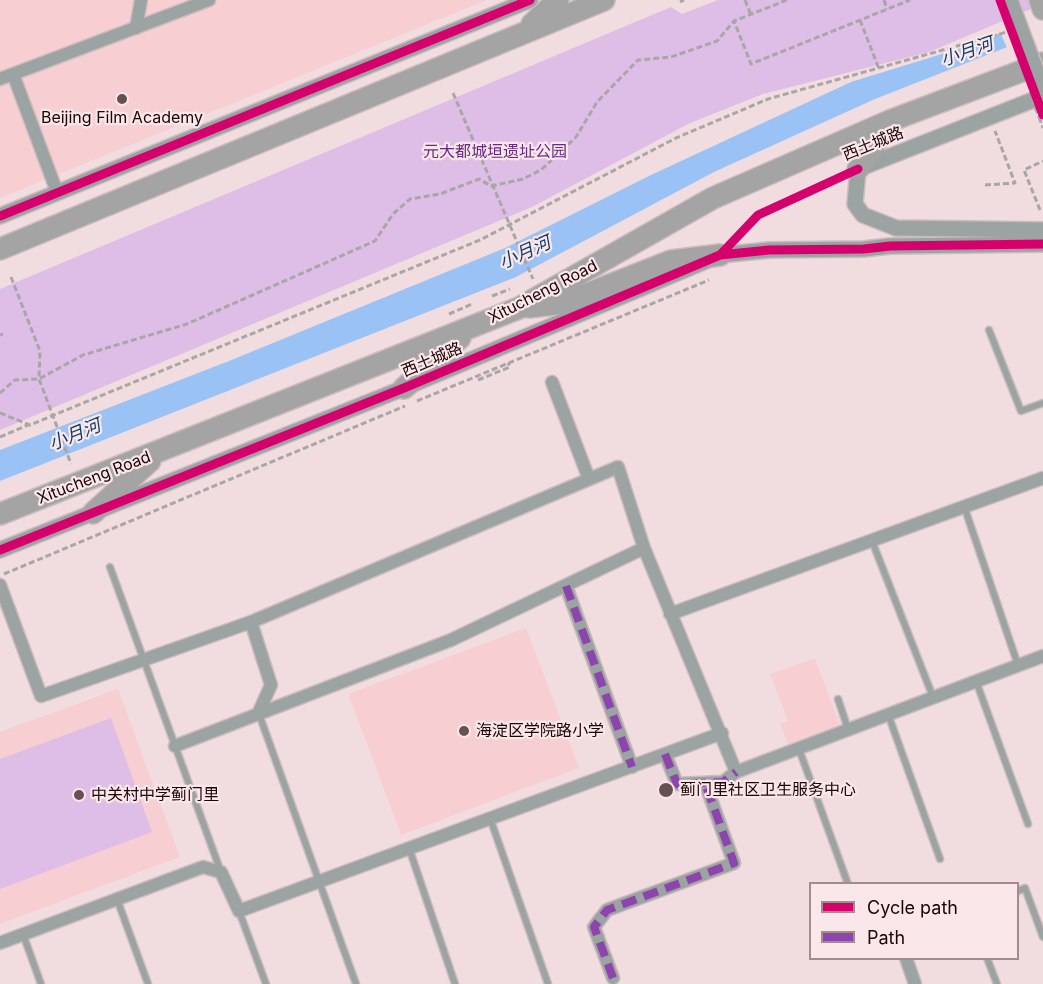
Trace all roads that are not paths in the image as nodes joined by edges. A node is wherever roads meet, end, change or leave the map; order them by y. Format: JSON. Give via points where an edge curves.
{"nodes":[{"id":1,"x":141,"y":0,"type":"edge"},
{"id":2,"x":208,"y":0,"type":"edge"},
{"id":3,"x":530,"y":0,"type":"edge"},
{"id":4,"x":558,"y":0,"type":"edge"},
{"id":5,"x":604,"y":0,"type":"edge"},
{"id":6,"x":1010,"y":0,"type":"edge"},
{"id":7,"x":1040,"y":0,"type":"edge"},
{"id":8,"x":1043,"y":9,"type":"edge"},
{"id":9,"x":136,"y":28,"type":"junction"},
{"id":10,"x":519,"y":35,"type":"junction"},
{"id":11,"x":1043,"y":63,"type":"edge"},
{"id":12,"x":13,"y":74,"type":"junction"},
{"id":13,"x":0,"y":79,"type":"edge"},
{"id":14,"x":1038,"y":96,"type":"edge"},
{"id":15,"x":892,"y":120,"type":"junction"},
{"id":16,"x":858,"y":169,"type":"junction"},
{"id":17,"x":57,"y":192,"type":"junction"},
{"id":18,"x":0,"y":216,"type":"edge"},
{"id":19,"x":1043,"y":230,"type":"edge"},
{"id":20,"x":1043,"y":243,"type":"edge"},
{"id":21,"x":0,"y":249,"type":"edge"},
{"id":22,"x":720,"y":255,"type":"junction"},
{"id":23,"x":519,"y":308,"type":"junction"},
{"id":24,"x":471,"y":328,"type":"junction"},
{"id":25,"x":989,"y":330,"type":"dead end"},
{"id":26,"x":552,"y":382,"type":"dead end"},
{"id":27,"x":405,"y":388,"type":"junction"},
{"id":28,"x":1043,"y":404,"type":"edge"},
{"id":29,"x":159,"y":452,"type":"junction"},
{"id":30,"x":589,"y":478,"type":"junction"},
{"id":31,"x":1043,"y":478,"type":"edge"},
{"id":32,"x":964,"y":509,"type":"junction"},
{"id":33,"x":93,"y":513,"type":"junction"},
{"id":34,"x":0,"y":514,"type":"edge"},
{"id":35,"x":873,"y":541,"type":"junction"},
{"id":36,"x":644,"y":548,"type":"junction"},
{"id":37,"x":0,"y":550,"type":"edge"},
{"id":38,"x":110,"y":567,"type":"dead end"},
{"id":39,"x":0,"y":585,"type":"edge"},
{"id":40,"x":566,"y":586,"type":"junction"},
{"id":41,"x":670,"y":614,"type":"junction"},
{"id":42,"x":251,"y":622,"type":"junction"},
{"id":43,"x":1043,"y":656,"type":"edge"},
{"id":44,"x":144,"y":659,"type":"junction"},
{"id":45,"x":1018,"y":665,"type":"junction"},
{"id":46,"x":975,"y":680,"type":"junction"},
{"id":47,"x":933,"y":696,"type":"junction"},
{"id":48,"x":838,"y":699,"type":"dead end"},
{"id":49,"x":258,"y":714,"type":"junction"},
{"id":50,"x":888,"y":714,"type":"junction"},
{"id":51,"x":848,"y":729,"type":"junction"},
{"id":52,"x":722,"y":734,"type":"junction"},
{"id":53,"x":175,"y":746,"type":"junction"},
{"id":54,"x":799,"y":747,"type":"junction"},
{"id":55,"x":665,"y":754,"type":"junction"},
{"id":56,"x":632,"y":767,"type":"junction"},
{"id":57,"x":736,"y":772,"type":"junction"},
{"id":58,"x":705,"y":783,"type":"junction"},
{"id":59,"x":490,"y":818,"type":"junction"},
{"id":60,"x":1028,"y":824,"type":"dead end"},
{"id":61,"x":409,"y":849,"type":"junction"},
{"id":62,"x":940,"y":859,"type":"dead end"},
{"id":63,"x":221,"y":872,"type":"junction"},
{"id":64,"x":320,"y":881,"type":"junction"},
{"id":65,"x":847,"y":882,"type":"edge"},
{"id":66,"x":1019,"y":890,"type":"edge"},
{"id":67,"x":117,"y":899,"type":"junction"},
{"id":68,"x":239,"y":911,"type":"junction"},
{"id":69,"x":23,"y":934,"type":"junction"},
{"id":70,"x":1043,"y":936,"type":"edge"},
{"id":71,"x":0,"y":943,"type":"edge"},
{"id":72,"x":907,"y":960,"type":"edge"},
{"id":73,"x":988,"y":960,"type":"edge"},
{"id":74,"x":613,"y":978,"type":"dead end"},
{"id":75,"x":41,"y":984,"type":"edge"},
{"id":76,"x":148,"y":984,"type":"edge"},
{"id":77,"x":266,"y":984,"type":"edge"},
{"id":78,"x":356,"y":984,"type":"edge"},
{"id":79,"x":455,"y":984,"type":"edge"},
{"id":80,"x":548,"y":984,"type":"edge"},
{"id":81,"x":915,"y":984,"type":"edge"},
{"id":82,"x":997,"y":984,"type":"edge"}],
"edges":[{"from":1,"to":9,"type":"street"},
{"from":2,"to":9,"type":"street"},
{"from":3,"to":17,"type":"street"},
{"from":4,"to":10,"type":"highway"},
{"from":5,"to":10,"type":"highway"},
{"from":6,"to":14,"type":"street","bridge":true},
{"from":7,"to":8,"type":"highway"},
{"from":9,"to":12,"type":"street"},
{"from":10,"to":21,"type":"highway"},
{"from":11,"to":15,"type":"highway","name":"Xitucheng Road"},
{"from":12,"to":13,"type":"street"},
{"from":12,"to":17,"type":"street"},
{"from":14,"to":16,"type":"street","name":"西土城路"},
{"from":15,"to":16,"type":"highway"},
{"from":15,"to":23,"type":"highway","name":"Xitucheng Road","via":[[713,198]]},
{"from":16,"to":19,"type":"street","via":[[855,204],[863,215],[896,228]]},
{"from":17,"to":18,"type":"street"},
{"from":20,"to":22,"type":"street","name":"西土城路","via":[[769,250]]},
{"from":22,"to":23,"type":"highway","via":[[671,261],[564,303]]},
{"from":22,"to":27,"type":"street","name":"西土城路"},
{"from":23,"to":24,"type":"highway","name":"Xitucheng Road"},
{"from":24,"to":27,"type":"highway"},
{"from":24,"to":29,"type":"highway","name":"Xitucheng Road"},
{"from":25,"to":28,"type":"lane","via":[[1021,411]]},
{"from":26,"to":30,"type":"street"},
{"from":27,"to":33,"type":"street","name":"西土城路"},
{"from":29,"to":33,"type":"highway"},
{"from":29,"to":34,"type":"highway","name":"Xitucheng Road"},
{"from":30,"to":36,"type":"street","via":[[618,466]]},
{"from":30,"to":42,"type":"street"},
{"from":31,"to":32,"type":"street"},
{"from":32,"to":35,"type":"street"},
{"from":32,"to":45,"type":"lane"},
{"from":33,"to":37,"type":"street","name":"西土城路"},
{"from":35,"to":41,"type":"street"},
{"from":35,"to":47,"type":"lane"},
{"from":36,"to":40,"type":"street"},
{"from":36,"to":41,"type":"street"},
{"from":38,"to":44,"type":"lane"},
{"from":39,"to":44,"type":"street","via":[[41,696]]},
{"from":40,"to":49,"type":"street","via":[[451,640]]},
{"from":40,"to":56,"type":"street"},
{"from":41,"to":52,"type":"street"},
{"from":42,"to":44,"type":"street"},
{"from":42,"to":49,"type":"street","via":[[271,685]]},
{"from":43,"to":45,"type":"street"},
{"from":44,"to":53,"type":"lane"},
{"from":45,"to":46,"type":"street"},
{"from":46,"to":47,"type":"street"},
{"from":46,"to":60,"type":"lane"},
{"from":47,"to":50,"type":"street"},
{"from":48,"to":51,"type":"lane"},
{"from":49,"to":53,"type":"street"},
{"from":49,"to":64,"type":"lane"},
{"from":50,"to":51,"type":"street"},
{"from":50,"to":62,"type":"lane"},
{"from":51,"to":54,"type":"street"},
{"from":52,"to":55,"type":"street"},
{"from":52,"to":57,"type":"street"},
{"from":53,"to":63,"type":"lane"},
{"from":54,"to":57,"type":"street"},
{"from":54,"to":65,"type":"lane"},
{"from":55,"to":56,"type":"street"},
{"from":55,"to":58,"type":"street","via":[[677,784]]},
{"from":56,"to":59,"type":"street"},
{"from":57,"to":58,"type":"street","via":[[723,782]]},
{"from":58,"to":74,"type":"street","via":[[734,862],[607,910],[594,927]]},
{"from":59,"to":61,"type":"street"},
{"from":59,"to":80,"type":"lane"},
{"from":61,"to":64,"type":"street"},
{"from":61,"to":79,"type":"lane"},
{"from":63,"to":67,"type":"street","via":[[203,867]]},
{"from":63,"to":68,"type":"street"},
{"from":64,"to":68,"type":"street"},
{"from":64,"to":78,"type":"lane"},
{"from":66,"to":70,"type":"lane","via":[[1025,888]]},
{"from":67,"to":69,"type":"street"},
{"from":67,"to":76,"type":"lane"},
{"from":68,"to":77,"type":"lane"},
{"from":69,"to":71,"type":"street"},
{"from":69,"to":75,"type":"lane"},
{"from":72,"to":81,"type":"street"},
{"from":73,"to":82,"type":"lane"}]}
